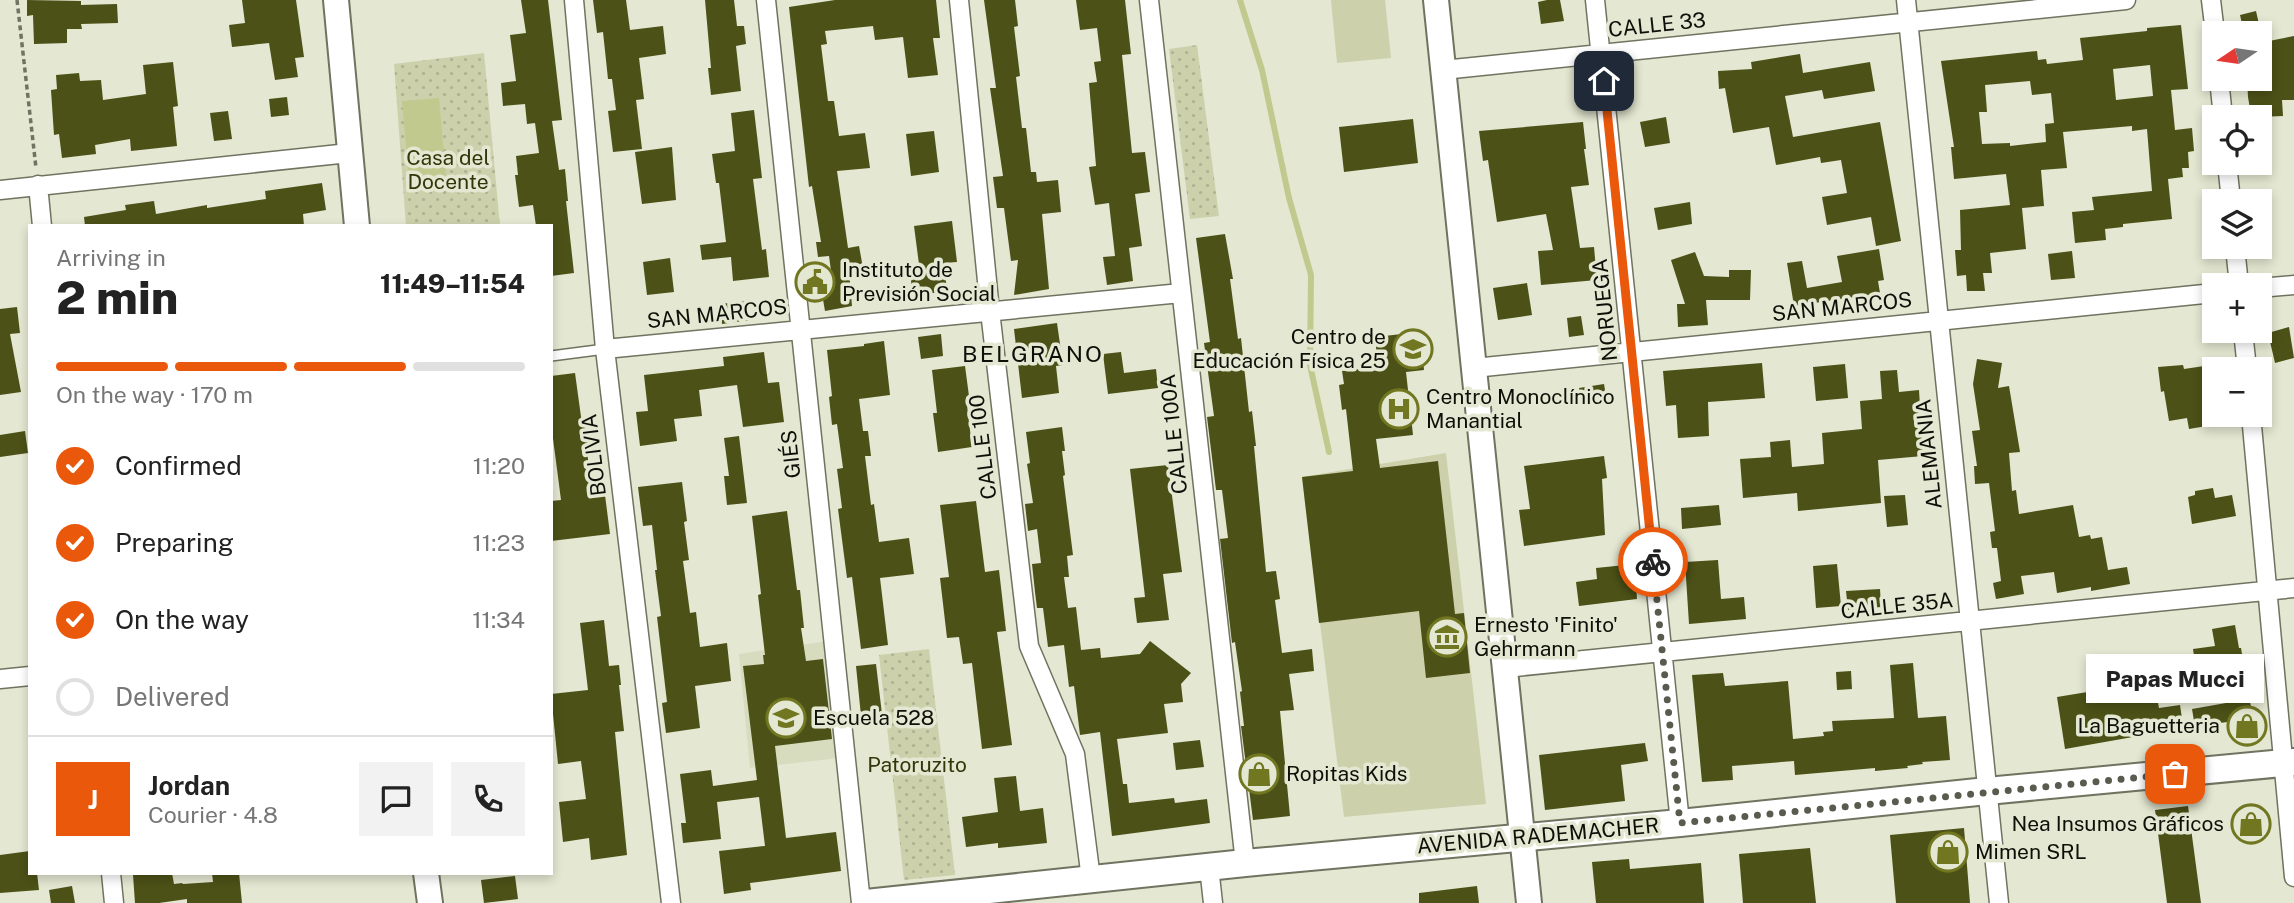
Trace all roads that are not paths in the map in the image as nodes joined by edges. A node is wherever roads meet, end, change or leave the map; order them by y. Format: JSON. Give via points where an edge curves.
{"nodes":[{"id":1,"x":336,"y":0,"type":"edge"},
{"id":2,"x":573,"y":0,"type":"edge"},
{"id":3,"x":766,"y":0,"type":"edge"},
{"id":4,"x":959,"y":0,"type":"edge"},
{"id":5,"x":1149,"y":0,"type":"edge"},
{"id":6,"x":1436,"y":0,"type":"edge"},
{"id":7,"x":1595,"y":0,"type":"edge"},
{"id":8,"x":1906,"y":0,"type":"edge"},
{"id":9,"x":2126,"y":0,"type":"edge"},
{"id":10,"x":2211,"y":0,"type":"edge"},
{"id":11,"x":2214,"y":21,"type":"edge"},
{"id":12,"x":1909,"y":22,"type":"junction"},
{"id":13,"x":1601,"y":54,"type":"junction"},
{"id":14,"x":1443,"y":69,"type":"junction"},
{"id":15,"x":349,"y":153,"type":"junction"},
{"id":16,"x":38,"y":185,"type":"junction"},
{"id":17,"x":0,"y":190,"type":"edge"},
{"id":18,"x":42,"y":224,"type":"edge"},
{"id":19,"x":357,"y":224,"type":"edge"},
{"id":20,"x":2294,"y":285,"type":"edge"},
{"id":21,"x":2272,"y":287,"type":"edge"},
{"id":22,"x":1181,"y":293,"type":"junction"},
{"id":23,"x":2202,"y":294,"type":"edge"},
{"id":24,"x":990,"y":311,"type":"junction"},
{"id":25,"x":1939,"y":321,"type":"junction"},
{"id":26,"x":800,"y":329,"type":"junction"},
{"id":27,"x":605,"y":349,"type":"junction"},
{"id":28,"x":1632,"y":353,"type":"junction"},
{"id":29,"x":553,"y":356,"type":"edge"},
{"id":30,"x":1474,"y":368,"type":"junction"},
{"id":31,"x":2252,"y":427,"type":"edge"},
{"id":32,"x":2294,"y":588,"type":"edge"},
{"id":33,"x":2269,"y":591,"type":"junction"},
{"id":34,"x":1969,"y":621,"type":"junction"},
{"id":35,"x":1663,"y":653,"type":"junction"},
{"id":36,"x":1505,"y":668,"type":"junction"},
{"id":37,"x":28,"y":676,"type":"edge"},
{"id":38,"x":0,"y":679,"type":"edge"},
{"id":39,"x":2288,"y":763,"type":"edge"},
{"id":40,"x":1987,"y":791,"type":"junction"},
{"id":41,"x":1680,"y":823,"type":"junction"},
{"id":42,"x":1522,"y":838,"type":"junction"},
{"id":43,"x":1245,"y":863,"type":"junction"},
{"id":44,"x":1209,"y":866,"type":"junction"},
{"id":45,"x":111,"y":875,"type":"edge"},
{"id":46,"x":426,"y":875,"type":"edge"},
{"id":47,"x":2294,"y":877,"type":"edge"},
{"id":48,"x":1091,"y":879,"type":"junction"},
{"id":49,"x":904,"y":901,"type":"edge"},
{"id":50,"x":114,"y":903,"type":"edge"},
{"id":51,"x":430,"y":903,"type":"edge"},
{"id":52,"x":671,"y":903,"type":"edge"},
{"id":53,"x":863,"y":903,"type":"edge"},
{"id":54,"x":1213,"y":903,"type":"edge"},
{"id":55,"x":1529,"y":903,"type":"edge"},
{"id":56,"x":1999,"y":903,"type":"edge"}],
"edges":[{"from":1,"to":15,"type":"main road"},
{"from":2,"to":27,"type":"street","name":"BOLIVIA"},
{"from":3,"to":26,"type":"street","name":"GIÉS"},
{"from":4,"to":24,"type":"street","name":"CALLE 100"},
{"from":5,"to":22,"type":"street","name":"CALLE 100A"},
{"from":6,"to":14,"type":"main road"},
{"from":7,"to":13,"type":"street","name":"NORUEGA"},
{"from":8,"to":12,"type":"street","name":"ALEMANIA"},
{"from":9,"to":12,"type":"street","name":"CALLE 33"},
{"from":10,"to":11,"type":"street"},
{"from":12,"to":13,"type":"street","name":"CALLE 33"},
{"from":12,"to":25,"type":"street","name":"ALEMANIA"},
{"from":13,"to":14,"type":"street","name":"CALLE 33"},
{"from":13,"to":28,"type":"street","name":"NORUEGA"},
{"from":14,"to":30,"type":"main road"},
{"from":15,"to":16,"type":"street"},
{"from":15,"to":19,"type":"main road"},
{"from":16,"to":17,"type":"street"},
{"from":16,"to":18,"type":"street"},
{"from":20,"to":21,"type":"street"},
{"from":22,"to":24,"type":"street","name":"SAN MARCOS"},
{"from":22,"to":43,"type":"street","name":"CALLE 100A"},
{"from":23,"to":25,"type":"street","name":"SAN MARCOS"},
{"from":24,"to":26,"type":"street","name":"SAN MARCOS"},
{"from":24,"to":48,"type":"street","name":"CALLE 100","via":[[1030,646],[1075,754]]},
{"from":25,"to":28,"type":"street","name":"SAN MARCOS"},
{"from":25,"to":34,"type":"street","name":"ALEMANIA"},
{"from":26,"to":27,"type":"street","name":"SAN MARCOS"},
{"from":26,"to":53,"type":"street","name":"GIÉS"},
{"from":27,"to":29,"type":"lane","name":"SAN MARCOS"},
{"from":27,"to":52,"type":"street","name":"BOLIVIA"},
{"from":28,"to":30,"type":"street","name":"SAN MARCOS"},
{"from":28,"to":35,"type":"street","name":"NORUEGA"},
{"from":30,"to":36,"type":"main road"},
{"from":31,"to":33,"type":"street"},
{"from":32,"to":33,"type":"street","name":"CALLE 35A"},
{"from":33,"to":34,"type":"street","name":"CALLE 35A"},
{"from":33,"to":39,"type":"street"},
{"from":34,"to":35,"type":"street","name":"CALLE 35A"},
{"from":34,"to":40,"type":"street","name":"ALEMANIA"},
{"from":35,"to":36,"type":"street","name":"CALLE 35A"},
{"from":35,"to":41,"type":"street","name":"NORUEGA"},
{"from":36,"to":42,"type":"main road"},
{"from":37,"to":38,"type":"street"},
{"from":39,"to":40,"type":"main road","name":"AVENIDA RADEMACHER"},
{"from":39,"to":47,"type":"street"},
{"from":40,"to":41,"type":"main road","name":"AVENIDA RADEMACHER"},
{"from":40,"to":56,"type":"street","name":"ALEMANIA"},
{"from":41,"to":42,"type":"main road","name":"AVENIDA RADEMACHER"},
{"from":42,"to":43,"type":"main road","name":"AVENIDA RADEMACHER"},
{"from":42,"to":55,"type":"main road"},
{"from":43,"to":44,"type":"main road","name":"AVENIDA RADEMACHER"},
{"from":44,"to":48,"type":"main road","name":"AVENIDA RADEMACHER"},
{"from":44,"to":54,"type":"street"},
{"from":45,"to":50,"type":"street"},
{"from":46,"to":51,"type":"main road"},
{"from":48,"to":49,"type":"main road","name":"AVENIDA RADEMACHER"},
{"from":49,"to":53,"type":"main road","name":"AVENIDA RADEMACHER"}]}
